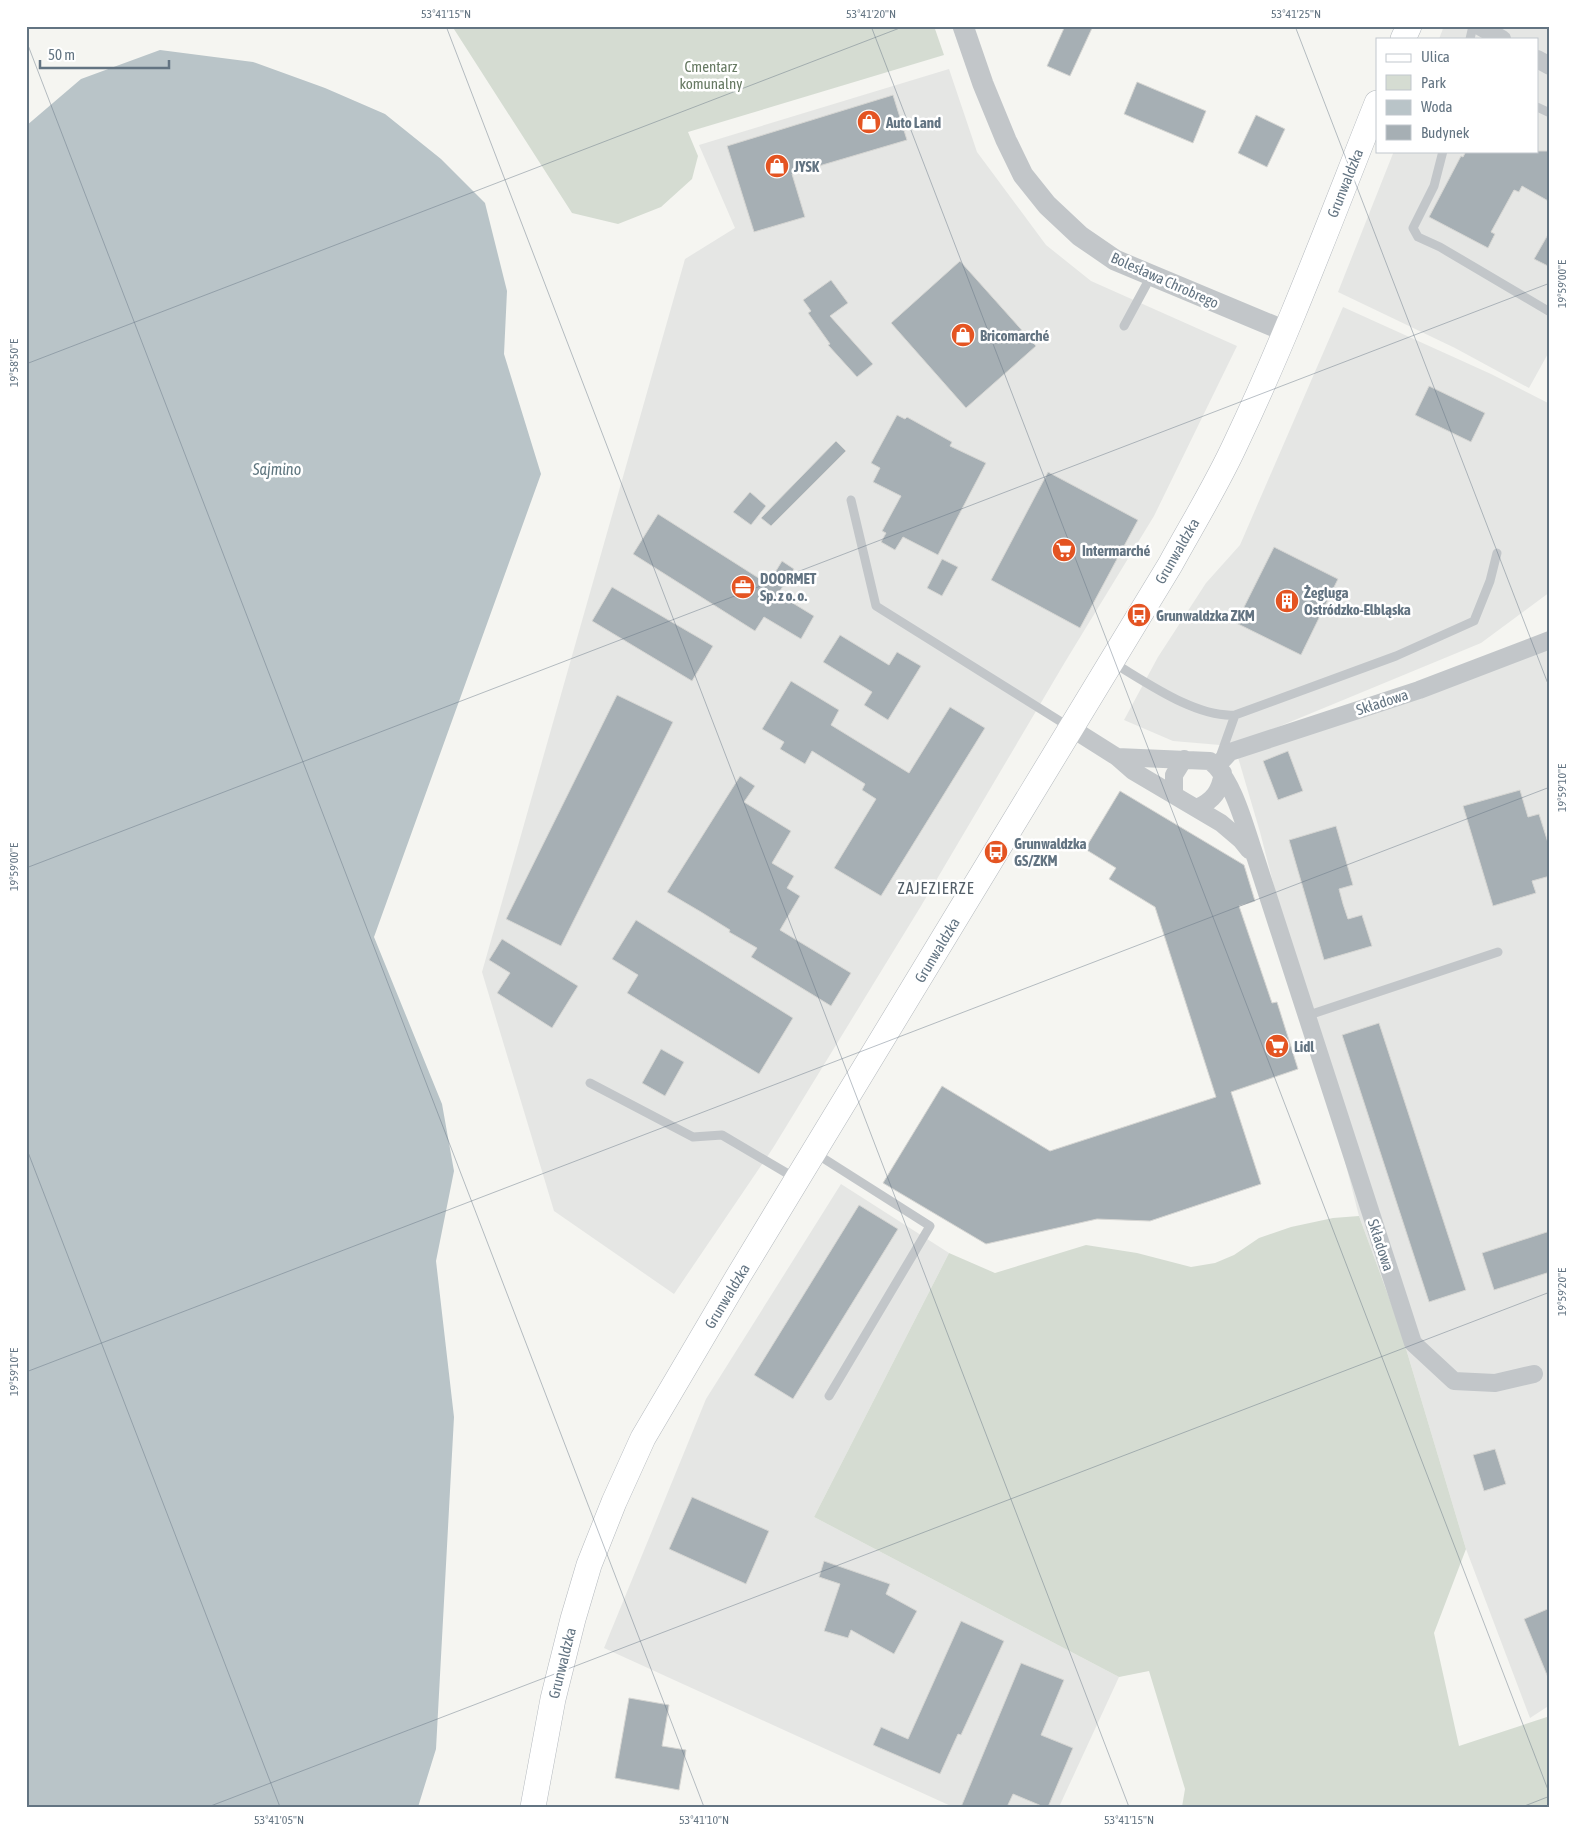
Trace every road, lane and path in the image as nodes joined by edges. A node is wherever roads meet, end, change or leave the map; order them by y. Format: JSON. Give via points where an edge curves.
{"nodes":[{"id":1,"x":963,"y":26,"type":"edge"},
{"id":2,"x":1408,"y":26,"type":"edge"},
{"id":3,"x":1479,"y":26,"type":"edge"},
{"id":4,"x":1403,"y":38,"type":"edge"},
{"id":5,"x":1500,"y":38,"type":"edge"},
{"id":6,"x":1538,"y":60,"type":"edge"},
{"id":7,"x":1550,"y":66,"type":"edge"},
{"id":8,"x":1376,"y":105,"type":"edge"},
{"id":9,"x":1538,"y":107,"type":"edge"},
{"id":10,"x":1550,"y":113,"type":"edge"},
{"id":11,"x":1443,"y":152,"type":"edge"},
{"id":12,"x":1152,"y":276,"type":"junction"},
{"id":13,"x":1550,"y":312,"type":"edge"},
{"id":14,"x":1124,"y":326,"type":"dead end"},
{"id":15,"x":1285,"y":331,"type":"junction"},
{"id":16,"x":851,"y":500,"type":"dead end"},
{"id":17,"x":1497,"y":553,"type":"dead end"},
{"id":18,"x":1550,"y":640,"type":"edge"},
{"id":19,"x":1111,"y":662,"type":"junction"},
{"id":20,"x":1235,"y":715,"type":"junction"},
{"id":21,"x":1071,"y":728,"type":"junction"},
{"id":22,"x":1117,"y":757,"type":"junction"},
{"id":23,"x":1184,"y":759,"type":"junction"},
{"id":24,"x":1220,"y":770,"type":"junction"},
{"id":25,"x":1174,"y":794,"type":"junction"},
{"id":26,"x":1197,"y":808,"type":"junction"},
{"id":27,"x":1256,"y":859,"type":"junction"},
{"id":28,"x":1498,"y":952,"type":"dead end"},
{"id":29,"x":1306,"y":1016,"type":"junction"},
{"id":30,"x":590,"y":1083,"type":"dead end"},
{"id":31,"x":814,"y":1152,"type":"junction"},
{"id":32,"x":798,"y":1179,"type":"junction"},
{"id":33,"x":1534,"y":1374,"type":"dead end"},
{"id":34,"x":828,"y":1396,"type":"dead end"},
{"id":35,"x":533,"y":1807,"type":"edge"}],
"edges":[{"from":1,"to":12,"type":"street","name":"Bolesława Chrobrego","via":[[996,118],[1023,175],[1047,205],[1080,236],[1115,260]]},
{"from":2,"to":4,"type":"main road"},
{"from":3,"to":5,"type":"street"},
{"from":6,"to":7,"type":"street"},
{"from":8,"to":15,"type":"main road","name":"Grunwaldzka"},
{"from":9,"to":10,"type":"lane"},
{"from":11,"to":13,"type":"lane","via":[[1434,186],[1413,228],[1418,237]]},
{"from":12,"to":14,"type":"lane"},
{"from":12,"to":15,"type":"street","name":"Bolesława Chrobrego"},
{"from":15,"to":19,"type":"main road","name":"Grunwaldzka","via":[[1234,448],[1170,565]]},
{"from":16,"to":21,"type":"lane","via":[[876,606]]},
{"from":17,"to":20,"type":"lane","via":[[1474,621],[1396,656]]},
{"from":18,"to":24,"type":"street","name":"Składowa","via":[[1419,690],[1230,752]]},
{"from":19,"to":20,"type":"lane","via":[[1191,707],[1222,716]]},
{"from":19,"to":21,"type":"main road","name":"Grunwaldzka"},
{"from":20,"to":24,"type":"lane"},
{"from":21,"to":22,"type":"street","name":"Składowa"},
{"from":21,"to":31,"type":"main road","name":"Grunwaldzka"},
{"from":22,"to":23,"type":"street"},
{"from":22,"to":25,"type":"street","name":"Składowa","via":[[1133,771]]},
{"from":23,"to":24,"type":"street","via":[[1210,761]]},
{"from":23,"to":25,"type":"street","via":[[1174,775]]},
{"from":24,"to":26,"type":"street","name":"Składowa","via":[[1220,787],[1214,797]]},
{"from":24,"to":27,"type":"street","name":"Składowa","via":[[1232,789]]},
{"from":25,"to":26,"type":"street","name":"Składowa"},
{"from":26,"to":27,"type":"street","name":"Składowa","via":[[1241,840]]},
{"from":27,"to":29,"type":"street","name":"Składowa"},
{"from":28,"to":29,"type":"lane"},
{"from":29,"to":33,"type":"street","name":"Składowa","via":[[1413,1343],[1454,1381],[1495,1383]]},
{"from":30,"to":32,"type":"lane","via":[[693,1137],[722,1134]]},
{"from":31,"to":32,"type":"main road","name":"Grunwaldzka"},
{"from":31,"to":34,"type":"lane","via":[[930,1226]]},
{"from":32,"to":35,"type":"main road","name":"Grunwaldzka","via":[[643,1438],[614,1502],[589,1565],[573,1619],[552,1699]]}]}
